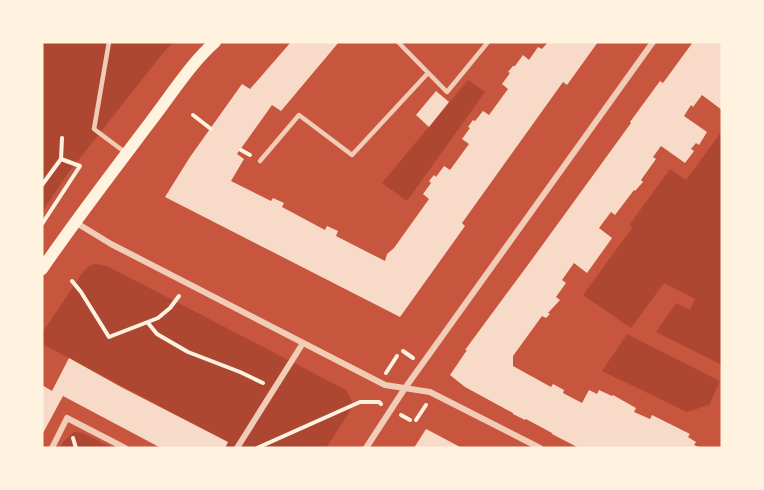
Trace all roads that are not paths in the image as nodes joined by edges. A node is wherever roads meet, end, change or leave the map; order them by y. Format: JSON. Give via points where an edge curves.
{"nodes":[{"id":1,"x":109,"y":42,"type":"edge"},
{"id":2,"x":215,"y":42,"type":"edge"},
{"id":3,"x":398,"y":42,"type":"edge"},
{"id":4,"x":489,"y":42,"type":"edge"},
{"id":5,"x":654,"y":42,"type":"edge"},
{"id":6,"x":428,"y":73,"type":"junction"},
{"id":7,"x":126,"y":153,"type":"junction"},
{"id":8,"x":260,"y":161,"type":"dead end"},
{"id":9,"x":75,"y":222,"type":"junction"},
{"id":10,"x":42,"y":269,"type":"edge"},
{"id":11,"x":303,"y":343,"type":"junction"},
{"id":12,"x":405,"y":388,"type":"junction"},
{"id":13,"x":52,"y":448,"type":"edge"},
{"id":14,"x":125,"y":448,"type":"edge"},
{"id":15,"x":237,"y":448,"type":"edge"},
{"id":16,"x":366,"y":448,"type":"edge"},
{"id":17,"x":540,"y":448,"type":"edge"}],
"edges":[{"from":1,"to":7,"type":"lane","via":[[94,129]]},
{"from":2,"to":7,"type":"main road"},
{"from":3,"to":6,"type":"lane"},
{"from":4,"to":6,"type":"lane","via":[[447,92]]},
{"from":5,"to":12,"type":"street"},
{"from":6,"to":8,"type":"lane","via":[[352,155],[298,115]]},
{"from":7,"to":9,"type":"main road"},
{"from":9,"to":10,"type":"main road"},
{"from":9,"to":11,"type":"street"},
{"from":11,"to":12,"type":"street","via":[[385,385]]},
{"from":11,"to":15,"type":"street"},
{"from":12,"to":16,"type":"street"},
{"from":12,"to":17,"type":"street","via":[[430,392]]},
{"from":13,"to":14,"type":"street","via":[[67,418]]}]}
